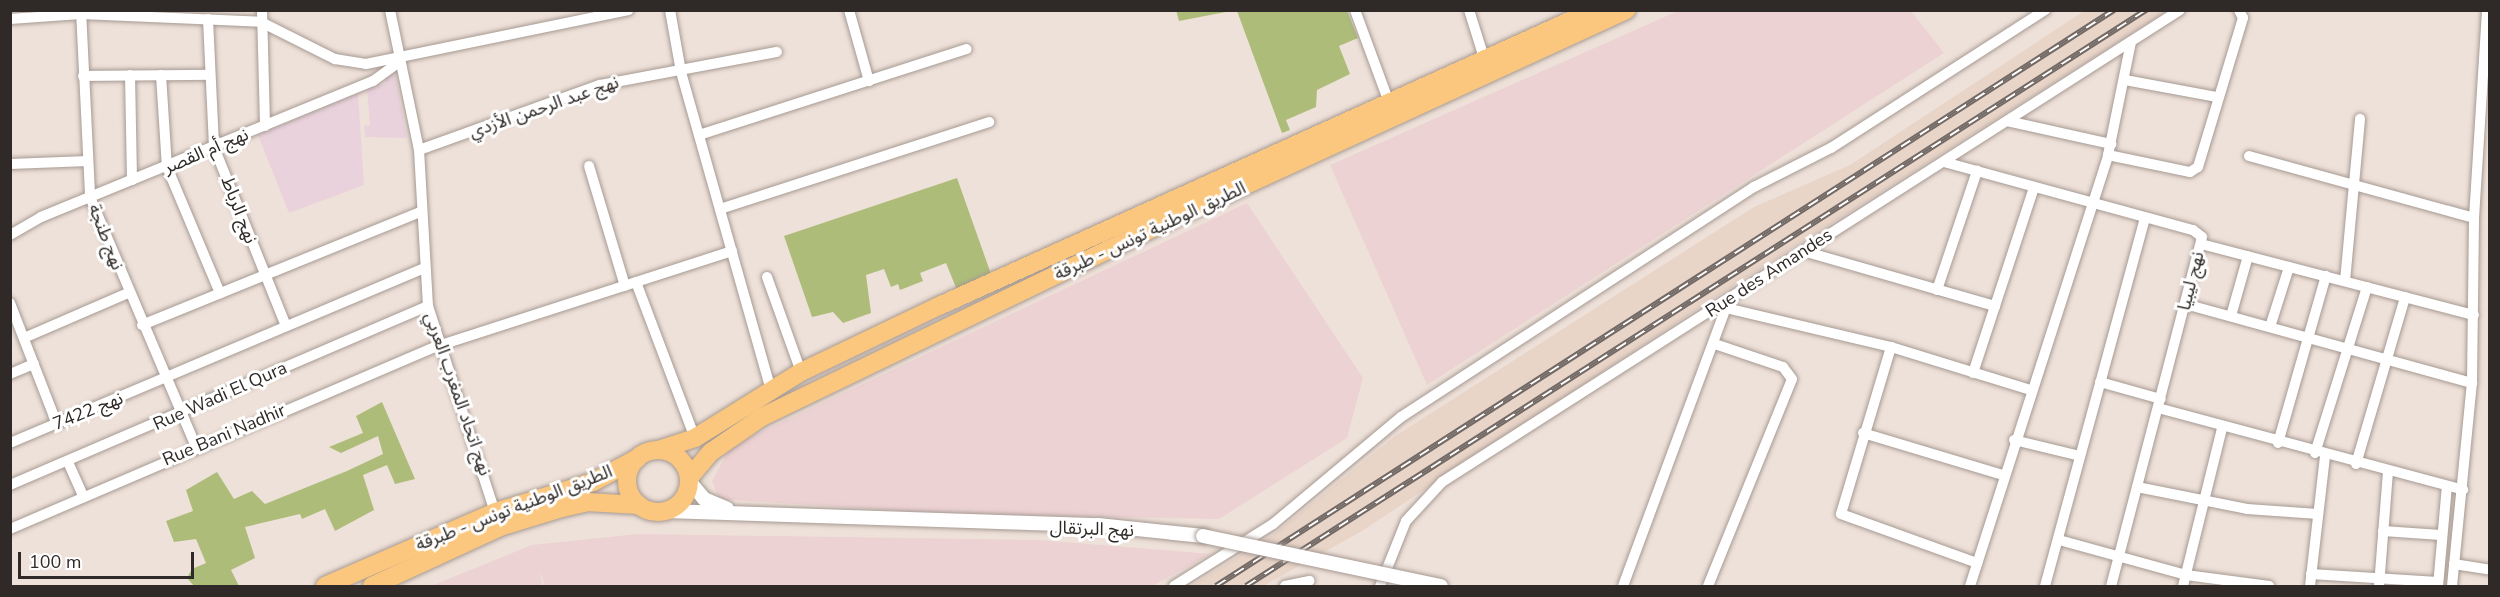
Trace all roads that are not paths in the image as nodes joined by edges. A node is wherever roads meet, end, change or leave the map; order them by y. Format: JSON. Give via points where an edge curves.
{"nodes":[{"id":1,"x":390,"y":10,"type":"edge"},
{"id":2,"x":670,"y":10,"type":"edge"},
{"id":3,"x":849,"y":10,"type":"edge"},
{"id":4,"x":1356,"y":10,"type":"edge"},
{"id":5,"x":1469,"y":10,"type":"edge"},
{"id":6,"x":1594,"y":10,"type":"edge"},
{"id":7,"x":1627,"y":10,"type":"edge"},
{"id":8,"x":2045,"y":10,"type":"edge"},
{"id":9,"x":2180,"y":10,"type":"edge"},
{"id":10,"x":2239,"y":10,"type":"edge"},
{"id":11,"x":2487,"y":10,"type":"edge"},
{"id":12,"x":626,"y":11,"type":"edge"},
{"id":13,"x":81,"y":12,"type":"edge"},
{"id":14,"x":25,"y":14,"type":"edge"},
{"id":15,"x":187,"y":14,"type":"edge"},
{"id":16,"x":590,"y":14,"type":"edge"},
{"id":17,"x":261,"y":16,"type":"edge"},
{"id":18,"x":10,"y":19,"type":"edge"},
{"id":19,"x":208,"y":19,"type":"junction"},
{"id":20,"x":2131,"y":42,"type":"junction"},
{"id":21,"x":968,"y":49,"type":"dead end"},
{"id":22,"x":777,"y":52,"type":"dead end"},
{"id":23,"x":399,"y":59,"type":"junction"},
{"id":24,"x":1485,"y":61,"type":"junction"},
{"id":25,"x":681,"y":72,"type":"junction"},
{"id":26,"x":130,"y":75,"type":"junction"},
{"id":27,"x":161,"y":75,"type":"junction"},
{"id":28,"x":210,"y":75,"type":"junction"},
{"id":29,"x":83,"y":76,"type":"junction"},
{"id":30,"x":2125,"y":80,"type":"junction"},
{"id":31,"x":868,"y":81,"type":"junction"},
{"id":32,"x":2217,"y":97,"type":"junction"},
{"id":33,"x":1390,"y":105,"type":"junction"},
{"id":34,"x":2360,"y":119,"type":"dead end"},
{"id":35,"x":988,"y":122,"type":"dead end"},
{"id":36,"x":2007,"y":122,"type":"junction"},
{"id":37,"x":265,"y":126,"type":"junction"},
{"id":38,"x":699,"y":135,"type":"junction"},
{"id":39,"x":214,"y":147,"type":"junction"},
{"id":40,"x":2110,"y":149,"type":"junction"},
{"id":41,"x":419,"y":150,"type":"junction"},
{"id":42,"x":2249,"y":156,"type":"dead end"},
{"id":43,"x":88,"y":161,"type":"junction"},
{"id":44,"x":1944,"y":162,"type":"junction"},
{"id":45,"x":10,"y":164,"type":"edge"},
{"id":46,"x":589,"y":166,"type":"dead end"},
{"id":47,"x":167,"y":167,"type":"junction"},
{"id":48,"x":1977,"y":171,"type":"junction"},
{"id":49,"x":132,"y":180,"type":"junction"},
{"id":50,"x":2350,"y":184,"type":"junction"},
{"id":51,"x":2034,"y":188,"type":"junction"},
{"id":52,"x":90,"y":197,"type":"junction"},
{"id":53,"x":2092,"y":206,"type":"junction"},
{"id":54,"x":720,"y":209,"type":"junction"},
{"id":55,"x":420,"y":212,"type":"junction"},
{"id":56,"x":2145,"y":218,"type":"junction"},
{"id":57,"x":2474,"y":218,"type":"junction"},
{"id":58,"x":10,"y":235,"type":"edge"},
{"id":59,"x":2201,"y":244,"type":"junction"},
{"id":60,"x":732,"y":251,"type":"junction"},
{"id":61,"x":1803,"y":252,"type":"junction"},
{"id":62,"x":2248,"y":256,"type":"junction"},
{"id":63,"x":2289,"y":267,"type":"junction"},
{"id":64,"x":422,"y":269,"type":"junction"},
{"id":65,"x":264,"y":275,"type":"junction"},
{"id":66,"x":2326,"y":276,"type":"junction"},
{"id":67,"x":767,"y":277,"type":"dead end"},
{"id":68,"x":2345,"y":281,"type":"junction"},
{"id":69,"x":631,"y":284,"type":"junction"},
{"id":70,"x":2367,"y":287,"type":"junction"},
{"id":71,"x":1937,"y":290,"type":"junction"},
{"id":72,"x":128,"y":293,"type":"junction"},
{"id":73,"x":220,"y":293,"type":"junction"},
{"id":74,"x":2405,"y":297,"type":"junction"},
{"id":75,"x":10,"y":303,"type":"edge"},
{"id":76,"x":1728,"y":303,"type":"junction"},
{"id":77,"x":2186,"y":303,"type":"junction"},
{"id":78,"x":428,"y":306,"type":"junction"},
{"id":79,"x":1995,"y":306,"type":"junction"},
{"id":80,"x":2474,"y":315,"type":"junction"},
{"id":81,"x":2231,"y":316,"type":"junction"},
{"id":82,"x":285,"y":324,"type":"junction"},
{"id":83,"x":142,"y":326,"type":"junction"},
{"id":84,"x":2270,"y":327,"type":"junction"},
{"id":85,"x":24,"y":338,"type":"junction"},
{"id":86,"x":2309,"y":338,"type":"junction"},
{"id":87,"x":1715,"y":344,"type":"junction"},
{"id":88,"x":438,"y":346,"type":"junction"},
{"id":89,"x":1891,"y":347,"type":"junction"},
{"id":90,"x":2347,"y":349,"type":"junction"},
{"id":91,"x":2388,"y":360,"type":"junction"},
{"id":92,"x":34,"y":364,"type":"junction"},
{"id":93,"x":801,"y":372,"type":"junction"},
{"id":94,"x":1973,"y":373,"type":"junction"},
{"id":95,"x":10,"y":374,"type":"edge"},
{"id":96,"x":165,"y":378,"type":"junction"},
{"id":97,"x":2100,"y":382,"type":"junction"},
{"id":98,"x":2472,"y":383,"type":"junction"},
{"id":99,"x":771,"y":390,"type":"junction"},
{"id":100,"x":2031,"y":390,"type":"junction"},
{"id":101,"x":2159,"y":403,"type":"junction"},
{"id":102,"x":182,"y":414,"type":"junction"},
{"id":103,"x":57,"y":424,"type":"junction"},
{"id":104,"x":2222,"y":428,"type":"junction"},
{"id":105,"x":1863,"y":433,"type":"junction"},
{"id":106,"x":694,"y":438,"type":"junction"},
{"id":107,"x":2014,"y":440,"type":"junction"},
{"id":108,"x":10,"y":443,"type":"edge"},
{"id":109,"x":2278,"y":443,"type":"junction"},
{"id":110,"x":196,"y":447,"type":"junction"},
{"id":111,"x":658,"y":450,"type":"junction"},
{"id":112,"x":2320,"y":455,"type":"junction"},
{"id":113,"x":2080,"y":456,"type":"junction"},
{"id":114,"x":638,"y":458,"type":"junction"},
{"id":115,"x":68,"y":462,"type":"junction"},
{"id":116,"x":2356,"y":464,"type":"junction"},
{"id":117,"x":2388,"y":471,"type":"junction"},
{"id":118,"x":2002,"y":475,"type":"junction"},
{"id":119,"x":689,"y":479,"type":"junction"},
{"id":120,"x":10,"y":485,"type":"edge"},
{"id":121,"x":2447,"y":486,"type":"junction"},
{"id":122,"x":2138,"y":488,"type":"junction"},
{"id":123,"x":2463,"y":490,"type":"junction"},
{"id":124,"x":83,"y":496,"type":"junction"},
{"id":125,"x":2205,"y":500,"type":"junction"},
{"id":126,"x":639,"y":505,"type":"junction"},
{"id":127,"x":666,"y":511,"type":"junction"},
{"id":128,"x":738,"y":513,"type":"junction"},
{"id":129,"x":2318,"y":514,"type":"junction"},
{"id":130,"x":498,"y":519,"type":"junction"},
{"id":131,"x":10,"y":529,"type":"edge"},
{"id":132,"x":2383,"y":531,"type":"junction"},
{"id":133,"x":2441,"y":535,"type":"junction"},
{"id":134,"x":2059,"y":540,"type":"junction"},
{"id":135,"x":2119,"y":557,"type":"junction"},
{"id":136,"x":1977,"y":563,"type":"junction"},
{"id":137,"x":2454,"y":564,"type":"junction"},
{"id":138,"x":2490,"y":570,"type":"edge"},
{"id":139,"x":2311,"y":574,"type":"junction"},
{"id":140,"x":1309,"y":581,"type":"dead end"},
{"id":141,"x":2184,"y":581,"type":"edge"},
{"id":142,"x":2379,"y":582,"type":"edge"},
{"id":143,"x":2438,"y":584,"type":"edge"},
{"id":144,"x":325,"y":586,"type":"edge"},
{"id":145,"x":372,"y":586,"type":"edge"},
{"id":146,"x":1174,"y":586,"type":"edge"},
{"id":147,"x":1285,"y":586,"type":"edge"},
{"id":148,"x":1380,"y":586,"type":"edge"},
{"id":149,"x":1441,"y":586,"type":"edge"},
{"id":150,"x":1623,"y":586,"type":"edge"},
{"id":151,"x":1708,"y":586,"type":"edge"},
{"id":152,"x":1970,"y":586,"type":"edge"},
{"id":153,"x":2045,"y":586,"type":"edge"},
{"id":154,"x":2111,"y":586,"type":"edge"},
{"id":155,"x":2269,"y":586,"type":"edge"},
{"id":156,"x":2310,"y":586,"type":"edge"},
{"id":157,"x":2452,"y":586,"type":"edge"}],
"edges":[{"from":1,"to":23,"type":"street","name":"نهج اتحاد المغرب العربي"},
{"from":2,"to":25,"type":"street"},
{"from":3,"to":31,"type":"street"},
{"from":4,"to":33,"type":"street"},
{"from":5,"to":24,"type":"street"},
{"from":6,"to":24,"type":"main road","name":"الطريق الوطنية تونس - طبرقة"},
{"from":7,"to":119,"type":"main road","name":"الطريق الوطنية تونس - طبرقة","via":[[1186,212],[762,417],[711,452]]},
{"from":8,"to":146,"type":"street","via":[[1831,148],[1754,187],[1409,411],[1273,524]]},
{"from":9,"to":20,"type":"street","name":"Rue des Amandes"},
{"from":10,"to":32,"type":"street","via":[[2243,18]]},
{"from":11,"to":57,"type":"street"},
{"from":12,"to":16,"type":"street"},
{"from":13,"to":14,"type":"street"},
{"from":13,"to":15,"type":"street"},
{"from":13,"to":29,"type":"street","name":"نهج طنجة"},
{"from":14,"to":18,"type":"street"},
{"from":15,"to":19,"type":"street"},
{"from":16,"to":23,"type":"street"},
{"from":17,"to":19,"type":"street"},
{"from":17,"to":23,"type":"street","via":[[351,64]]},
{"from":17,"to":37,"type":"street"},
{"from":19,"to":28,"type":"street","name":"نهج الرباط"},
{"from":20,"to":30,"type":"street"},
{"from":20,"to":36,"type":"street","name":"Rue des Amandes"},
{"from":21,"to":31,"type":"street"},
{"from":22,"to":25,"type":"street","name":"نهج عبد الرحمن الأزدي"},
{"from":23,"to":37,"type":"street","name":"نهج أم القصر","via":[[373,81]]},
{"from":23,"to":41,"type":"street","name":"نهج اتحاد المغرب العربي"},
{"from":24,"to":33,"type":"main road","name":"الطريق الوطنية تونس - طبرقة"},
{"from":25,"to":38,"type":"street"},
{"from":25,"to":41,"type":"street","name":"نهج عبد الرحمن الأزدي","via":[[600,85]]},
{"from":26,"to":27,"type":"street"},
{"from":26,"to":29,"type":"street"},
{"from":26,"to":49,"type":"street"},
{"from":27,"to":28,"type":"street"},
{"from":27,"to":47,"type":"street"},
{"from":28,"to":39,"type":"street","name":"نهج الرباط"},
{"from":29,"to":43,"type":"street","name":"نهج طنجة"},
{"from":30,"to":32,"type":"street"},
{"from":30,"to":40,"type":"street"},
{"from":31,"to":38,"type":"street"},
{"from":32,"to":40,"type":"street","via":[[2193,170]]},
{"from":33,"to":93,"type":"main road","name":"الطريق الوطنية تونس - طبرقة"},
{"from":34,"to":50,"type":"street"},
{"from":35,"to":54,"type":"street"},
{"from":36,"to":40,"type":"street"},
{"from":36,"to":44,"type":"street","name":"Rue des Amandes"},
{"from":37,"to":39,"type":"street","name":"نهج أم القصر"},
{"from":38,"to":54,"type":"street"},
{"from":39,"to":47,"type":"street","name":"نهج أم القصر"},
{"from":39,"to":65,"type":"street","name":"نهج الرباط"},
{"from":40,"to":53,"type":"street"},
{"from":41,"to":55,"type":"street","name":"نهج اتحاد المغرب العربي"},
{"from":42,"to":50,"type":"street"},
{"from":43,"to":45,"type":"street"},
{"from":43,"to":52,"type":"street","name":"نهج طنجة"},
{"from":44,"to":48,"type":"street","name":"نهج ليبيا"},
{"from":44,"to":61,"type":"street","name":"Rue des Amandes"},
{"from":46,"to":69,"type":"street"},
{"from":47,"to":49,"type":"street","name":"نهج أم القصر"},
{"from":47,"to":73,"type":"street"},
{"from":48,"to":51,"type":"street","name":"نهج ليبيا"},
{"from":48,"to":71,"type":"street"},
{"from":49,"to":52,"type":"street","name":"نهج أم القصر"},
{"from":50,"to":57,"type":"street"},
{"from":50,"to":68,"type":"street"},
{"from":51,"to":53,"type":"street","name":"نهج ليبيا"},
{"from":51,"to":79,"type":"street"},
{"from":52,"to":58,"type":"street","name":"نهج أم القصر"},
{"from":52,"to":72,"type":"street","name":"نهج طنجة"},
{"from":53,"to":56,"type":"street","name":"نهج ليبيا"},
{"from":53,"to":100,"type":"street"},
{"from":54,"to":60,"type":"street"},
{"from":55,"to":64,"type":"street","name":"نهج اتحاد المغرب العربي"},
{"from":55,"to":65,"type":"street"},
{"from":56,"to":59,"type":"street","name":"نهج ليبيا","via":[[2196,231]]},
{"from":56,"to":97,"type":"street"},
{"from":57,"to":80,"type":"street"},
{"from":59,"to":62,"type":"street"},
{"from":59,"to":77,"type":"street","name":"نهج ليبيا"},
{"from":60,"to":69,"type":"street","name":"Rue Bani Nadhir"},
{"from":60,"to":99,"type":"street"},
{"from":61,"to":71,"type":"street"},
{"from":61,"to":76,"type":"street","name":"Rue des Amandes"},
{"from":62,"to":63,"type":"street"},
{"from":62,"to":81,"type":"street"},
{"from":63,"to":66,"type":"street"},
{"from":63,"to":84,"type":"street"},
{"from":64,"to":78,"type":"street","name":"نهج اتحاد المغرب العربي"},
{"from":64,"to":82,"type":"street","name":"نهج 7422"},
{"from":65,"to":73,"type":"street"},
{"from":65,"to":82,"type":"street","name":"نهج الرباط"},
{"from":66,"to":68,"type":"street"},
{"from":66,"to":86,"type":"street"},
{"from":67,"to":93,"type":"street"},
{"from":68,"to":70,"type":"street"},
{"from":69,"to":88,"type":"street","name":"Rue Bani Nadhir"},
{"from":69,"to":106,"type":"street"},
{"from":70,"to":74,"type":"street"},
{"from":70,"to":90,"type":"street"},
{"from":71,"to":79,"type":"street"},
{"from":72,"to":83,"type":"street","name":"نهج طنجة"},
{"from":72,"to":85,"type":"street"},
{"from":73,"to":83,"type":"street"},
{"from":74,"to":80,"type":"street"},
{"from":74,"to":91,"type":"street"},
{"from":75,"to":85,"type":"street"},
{"from":76,"to":87,"type":"street"},
{"from":76,"to":89,"type":"street"},
{"from":76,"to":148,"type":"street","name":"Rue des Amandes","via":[[1442,482],[1406,521],[1386,562]]},
{"from":77,"to":81,"type":"street"},
{"from":77,"to":101,"type":"street","name":"نهج ليبيا"},
{"from":78,"to":88,"type":"street","name":"نهج اتحاد المغرب العربي"},
{"from":78,"to":102,"type":"street","name":"Rue Wadi El Qura"},
{"from":79,"to":94,"type":"street"},
{"from":80,"to":98,"type":"street"},
{"from":81,"to":84,"type":"street"},
{"from":82,"to":96,"type":"street","name":"نهج 7422"},
{"from":83,"to":96,"type":"street","name":"نهج طنجة"},
{"from":84,"to":86,"type":"street"},
{"from":85,"to":92,"type":"street"},
{"from":86,"to":90,"type":"street"},
{"from":86,"to":109,"type":"street"},
{"from":87,"to":150,"type":"street"},
{"from":87,"to":151,"type":"street","via":[[1783,367],[1792,379]]},
{"from":88,"to":110,"type":"street","name":"Rue Bani Nadhir"},
{"from":88,"to":130,"type":"street","name":"نهج اتحاد المغرب العربي"},
{"from":89,"to":94,"type":"street"},
{"from":89,"to":105,"type":"street"},
{"from":90,"to":91,"type":"street"},
{"from":90,"to":112,"type":"street"},
{"from":91,"to":98,"type":"street"},
{"from":91,"to":116,"type":"street"},
{"from":92,"to":95,"type":"street"},
{"from":92,"to":103,"type":"street"},
{"from":93,"to":99,"type":"main road","name":"الطريق الوطنية تونس - طبرقة"},
{"from":94,"to":100,"type":"street"},
{"from":96,"to":102,"type":"street","name":"نهج طنجة"},
{"from":96,"to":103,"type":"street","name":"نهج 7422"},
{"from":97,"to":101,"type":"street"},
{"from":97,"to":113,"type":"street"},
{"from":98,"to":123,"type":"street"},
{"from":99,"to":106,"type":"main road","name":"الطريق الوطنية تونس - طبرقة"},
{"from":100,"to":107,"type":"street"},
{"from":101,"to":104,"type":"street"},
{"from":101,"to":122,"type":"street","name":"نهج ليبيا"},
{"from":102,"to":110,"type":"street","name":"نهج طنجة"},
{"from":102,"to":115,"type":"street","name":"Rue Wadi El Qura"},
{"from":103,"to":108,"type":"street","name":"نهج 7422"},
{"from":104,"to":109,"type":"street"},
{"from":104,"to":125,"type":"street"},
{"from":105,"to":118,"type":"street"},
{"from":105,"to":136,"type":"street","via":[[1841,514]]},
{"from":106,"to":111,"type":"main road","name":"الطريق الوطنية تونس - طبرقة"},
{"from":107,"to":113,"type":"street"},
{"from":107,"to":118,"type":"street"},
{"from":109,"to":112,"type":"street"},
{"from":110,"to":124,"type":"street","name":"Rue Bani Nadhir"},
{"from":111,"to":114,"type":"main road"},
{"from":111,"to":119,"type":"main road","via":[[682,461]]},
{"from":112,"to":116,"type":"street"},
{"from":112,"to":129,"type":"street"},
{"from":113,"to":134,"type":"street"},
{"from":114,"to":126,"type":"main road","via":[[627,482]]},
{"from":114,"to":130,"type":"main road","name":"الطريق الوطنية تونس - طبرقة","via":[[592,482]]},
{"from":115,"to":120,"type":"street","name":"Rue Wadi El Qura"},
{"from":115,"to":124,"type":"street"},
{"from":116,"to":117,"type":"street"},
{"from":117,"to":121,"type":"street"},
{"from":117,"to":132,"type":"street"},
{"from":118,"to":136,"type":"street"},
{"from":119,"to":127,"type":"main road","via":[[682,500]]},
{"from":119,"to":128,"type":"street","name":"نهج البرتقال","via":[[714,505]]},
{"from":121,"to":123,"type":"street"},
{"from":121,"to":133,"type":"street"},
{"from":122,"to":125,"type":"street"},
{"from":122,"to":135,"type":"street","name":"نهج ليبيا"},
{"from":123,"to":137,"type":"street"},
{"from":124,"to":131,"type":"street","name":"Rue Bani Nadhir"},
{"from":125,"to":129,"type":"street"},
{"from":125,"to":141,"type":"street"},
{"from":126,"to":127,"type":"main road"},
{"from":126,"to":130,"type":"main road","name":"الطريق الوطنية تونس - طبرقة","via":[[587,502]]},
{"from":127,"to":128,"type":"street","name":"نهج البرتقال"},
{"from":128,"to":149,"type":"street","name":"نهج البرتقال","bridge":true,"via":[[1098,525],[1203,536]]},
{"from":129,"to":139,"type":"street"},
{"from":130,"to":144,"type":"main road","name":"الطريق الوطنية تونس - طبرقة"},
{"from":130,"to":145,"type":"main road","name":"الطريق الوطنية تونس - طبرقة"},
{"from":132,"to":133,"type":"street"},
{"from":132,"to":142,"type":"street"},
{"from":133,"to":143,"type":"street"},
{"from":134,"to":135,"type":"street"},
{"from":134,"to":153,"type":"street"},
{"from":135,"to":141,"type":"street"},
{"from":135,"to":154,"type":"street","name":"نهج ليبيا"},
{"from":136,"to":152,"type":"street"},
{"from":137,"to":138,"type":"street"},
{"from":137,"to":157,"type":"street"},
{"from":139,"to":142,"type":"street"},
{"from":139,"to":156,"type":"street"},
{"from":140,"to":147,"type":"street"},
{"from":141,"to":155,"type":"street"},
{"from":142,"to":143,"type":"street"}]}
